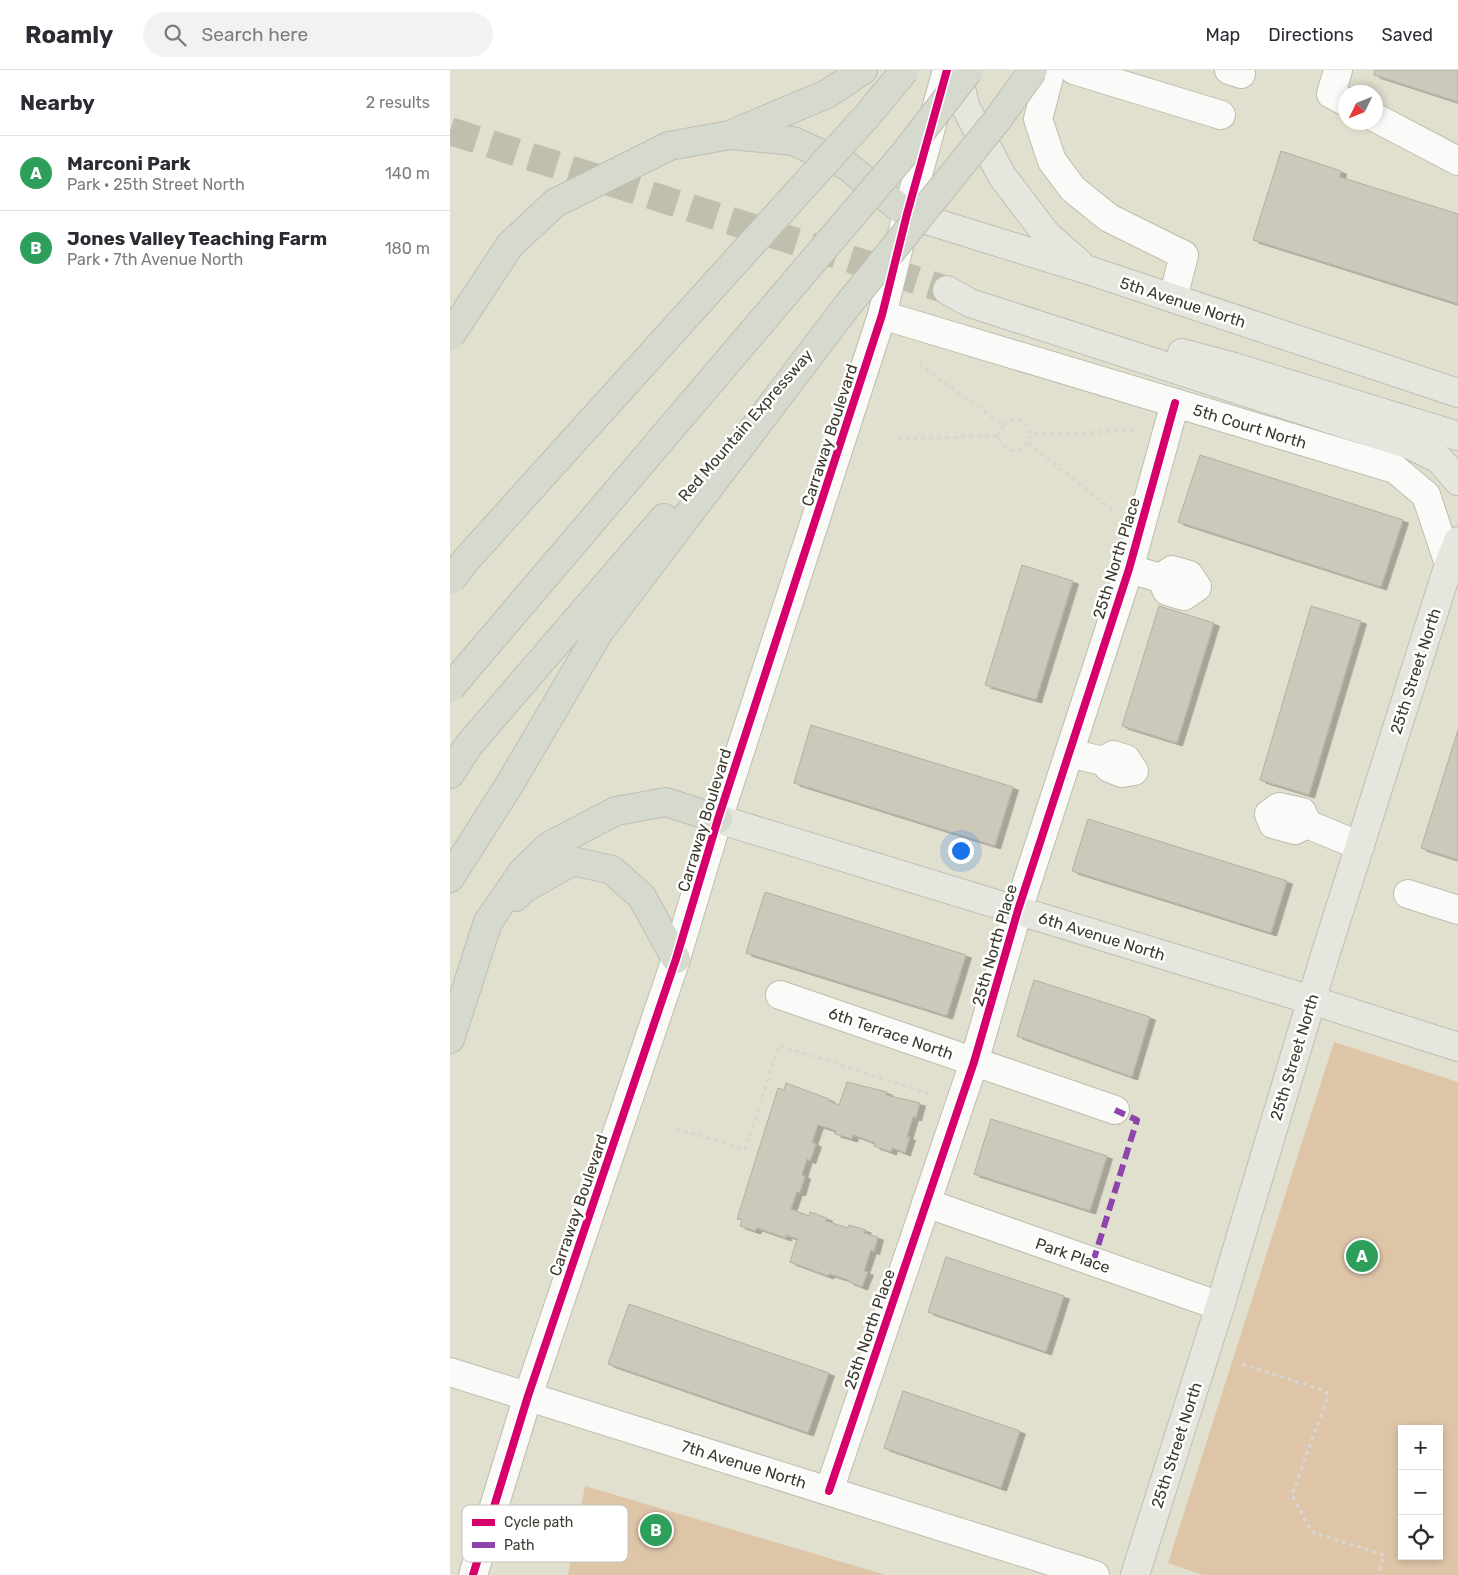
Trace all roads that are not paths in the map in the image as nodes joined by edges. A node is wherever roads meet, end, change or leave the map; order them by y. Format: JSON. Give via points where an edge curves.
{"nodes":[{"id":1,"x":863,"y":70,"type":"edge"},
{"id":2,"x":904,"y":70,"type":"edge"},
{"id":3,"x":947,"y":70,"type":"edge"},
{"id":4,"x":957,"y":70,"type":"edge"},
{"id":5,"x":969,"y":70,"type":"edge"},
{"id":6,"x":1033,"y":70,"type":"edge"},
{"id":7,"x":1051,"y":70,"type":"edge"},
{"id":8,"x":1074,"y":70,"type":"edge"},
{"id":9,"x":1338,"y":70,"type":"edge"},
{"id":10,"x":1338,"y":98,"type":"edge"},
{"id":11,"x":1221,"y":115,"type":"dead end"},
{"id":12,"x":1383,"y":122,"type":"edge"},
{"id":13,"x":730,"y":135,"type":"junction"},
{"id":14,"x":1458,"y":161,"type":"edge"},
{"id":15,"x":908,"y":214,"type":"junction"},
{"id":16,"x":1088,"y":270,"type":"junction"},
{"id":17,"x":1173,"y":298,"type":"junction"},
{"id":18,"x":847,"y":306,"type":"junction"},
{"id":19,"x":882,"y":315,"type":"junction"},
{"id":20,"x":450,"y":336,"type":"edge"},
{"id":21,"x":1458,"y":393,"type":"edge"},
{"id":22,"x":1175,"y":403,"type":"junction"},
{"id":23,"x":1458,"y":436,"type":"edge"},
{"id":24,"x":1458,"y":481,"type":"edge"},
{"id":25,"x":1455,"y":558,"type":"edge"},
{"id":26,"x":1129,"y":568,"type":"junction"},
{"id":27,"x":1161,"y":578,"type":"dead end"},
{"id":28,"x":450,"y":581,"type":"edge"},
{"id":29,"x":450,"y":688,"type":"edge"},
{"id":30,"x":1069,"y":753,"type":"junction"},
{"id":31,"x":1103,"y":761,"type":"dead end"},
{"id":32,"x":450,"y":774,"type":"edge"},
{"id":33,"x":718,"y":819,"type":"junction"},
{"id":34,"x":1307,"y":824,"type":"dead end"},
{"id":35,"x":1360,"y":846,"type":"junction"},
{"id":36,"x":450,"y":878,"type":"edge"},
{"id":37,"x":1408,"y":894,"type":"dead end"},
{"id":38,"x":1018,"y":910,"type":"junction"},
{"id":39,"x":1458,"y":910,"type":"edge"},
{"id":40,"x":488,"y":922,"type":"junction"},
{"id":41,"x":676,"y":959,"type":"junction"},
{"id":42,"x":780,"y":995,"type":"dead end"},
{"id":43,"x":1311,"y":1000,"type":"junction"},
{"id":44,"x":450,"y":1039,"type":"edge"},
{"id":45,"x":1458,"y":1047,"type":"edge"},
{"id":46,"x":974,"y":1062,"type":"junction"},
{"id":47,"x":1115,"y":1110,"type":"dead end"},
{"id":48,"x":926,"y":1204,"type":"junction"},
{"id":49,"x":1220,"y":1306,"type":"junction"},
{"id":50,"x":450,"y":1372,"type":"edge"},
{"id":51,"x":528,"y":1396,"type":"junction"},
{"id":52,"x":830,"y":1491,"type":"junction"},
{"id":53,"x":495,"y":1505,"type":"edge"},
{"id":54,"x":478,"y":1562,"type":"edge"},
{"id":55,"x":474,"y":1575,"type":"edge"},
{"id":56,"x":1095,"y":1575,"type":"edge"},
{"id":57,"x":1135,"y":1575,"type":"edge"}],
"edges":[{"from":1,"to":13,"type":"highway","via":[[827,94]]},
{"from":2,"to":28,"type":"highway","bridge":true,"via":[[866,117]]},
{"from":3,"to":15,"type":"street","name":"Carraway Boulevard"},
{"from":4,"to":16,"type":"main road","via":[[965,106],[1002,176],[1047,235]]},
{"from":5,"to":29,"type":"highway","bridge":true,"via":[[904,154]]},
{"from":6,"to":18,"type":"highway","name":"Red Mountain Expressway","bridge":true,"via":[[998,119]]},
{"from":7,"to":17,"type":"street","via":[[1038,119],[1052,161],[1073,189],[1109,218],[1184,255]]},
{"from":8,"to":11,"type":"street"},
{"from":9,"to":10,"type":"street","via":[[1331,94]]},
{"from":12,"to":14,"type":"street"},
{"from":13,"to":15,"type":"highway","via":[[793,141],[846,165]]},
{"from":13,"to":20,"type":"highway","bridge":true,"via":[[669,146],[555,203],[510,245]]},
{"from":15,"to":16,"type":"main road","name":"5th Avenue North"},
{"from":15,"to":19,"type":"street","name":"Carraway Boulevard"},
{"from":16,"to":17,"type":"main road","name":"5th Avenue North"},
{"from":17,"to":21,"type":"main road","name":"5th Avenue North"},
{"from":18,"to":32,"type":"highway","name":"Red Mountain Expressway","via":[[469,745]]},
{"from":18,"to":36,"type":"highway","via":[[599,632]]},
{"from":19,"to":22,"type":"street","name":"5th Court North"},
{"from":19,"to":33,"type":"street","name":"Carraway Boulevard"},
{"from":22,"to":25,"type":"street","name":"5th Court North","via":[[1396,469],[1426,495]]},
{"from":22,"to":26,"type":"street","name":"25th North Place"},
{"from":23,"to":24,"type":"main road","via":[[1234,367],[947,290],[970,303],[1410,445],[1439,459]]},
{"from":25,"to":35,"type":"main road","name":"25th Street North"},
{"from":26,"to":27,"type":"street"},
{"from":26,"to":30,"type":"street","name":"25th North Place"},
{"from":30,"to":31,"type":"street"},
{"from":30,"to":38,"type":"street","name":"25th North Place"},
{"from":33,"to":38,"type":"main road","name":"6th Avenue North"},
{"from":33,"to":40,"type":"highway","via":[[666,802],[616,811],[549,846],[523,871]]},
{"from":33,"to":41,"type":"street","name":"Carraway Boulevard"},
{"from":34,"to":35,"type":"street"},
{"from":35,"to":43,"type":"main road","name":"25th Street North"},
{"from":37,"to":39,"type":"street"},
{"from":38,"to":43,"type":"main road","name":"6th Avenue North"},
{"from":38,"to":46,"type":"street","name":"25th North Place"},
{"from":40,"to":41,"type":"highway","via":[[525,888],[572,861],[612,870],[642,897]]},
{"from":40,"to":44,"type":"highway"},
{"from":41,"to":51,"type":"street","name":"Carraway Boulevard"},
{"from":42,"to":46,"type":"street","name":"6th Terrace North"},
{"from":43,"to":45,"type":"main road","name":"6th Avenue North"},
{"from":43,"to":49,"type":"main road","name":"25th Street North"},
{"from":46,"to":47,"type":"street","name":"6th Terrace North"},
{"from":46,"to":48,"type":"street","name":"25th North Place"},
{"from":48,"to":49,"type":"street","name":"Park Place"},
{"from":48,"to":52,"type":"street","name":"25th North Place"},
{"from":49,"to":57,"type":"main road","name":"25th Street North"},
{"from":50,"to":51,"type":"street","name":"7th Avenue North"},
{"from":51,"to":52,"type":"street","name":"7th Avenue North"},
{"from":51,"to":53,"type":"street","name":"Carraway Boulevard"},
{"from":52,"to":56,"type":"street","name":"7th Avenue North"},
{"from":54,"to":55,"type":"street","name":"Carraway Boulevard"}]}
